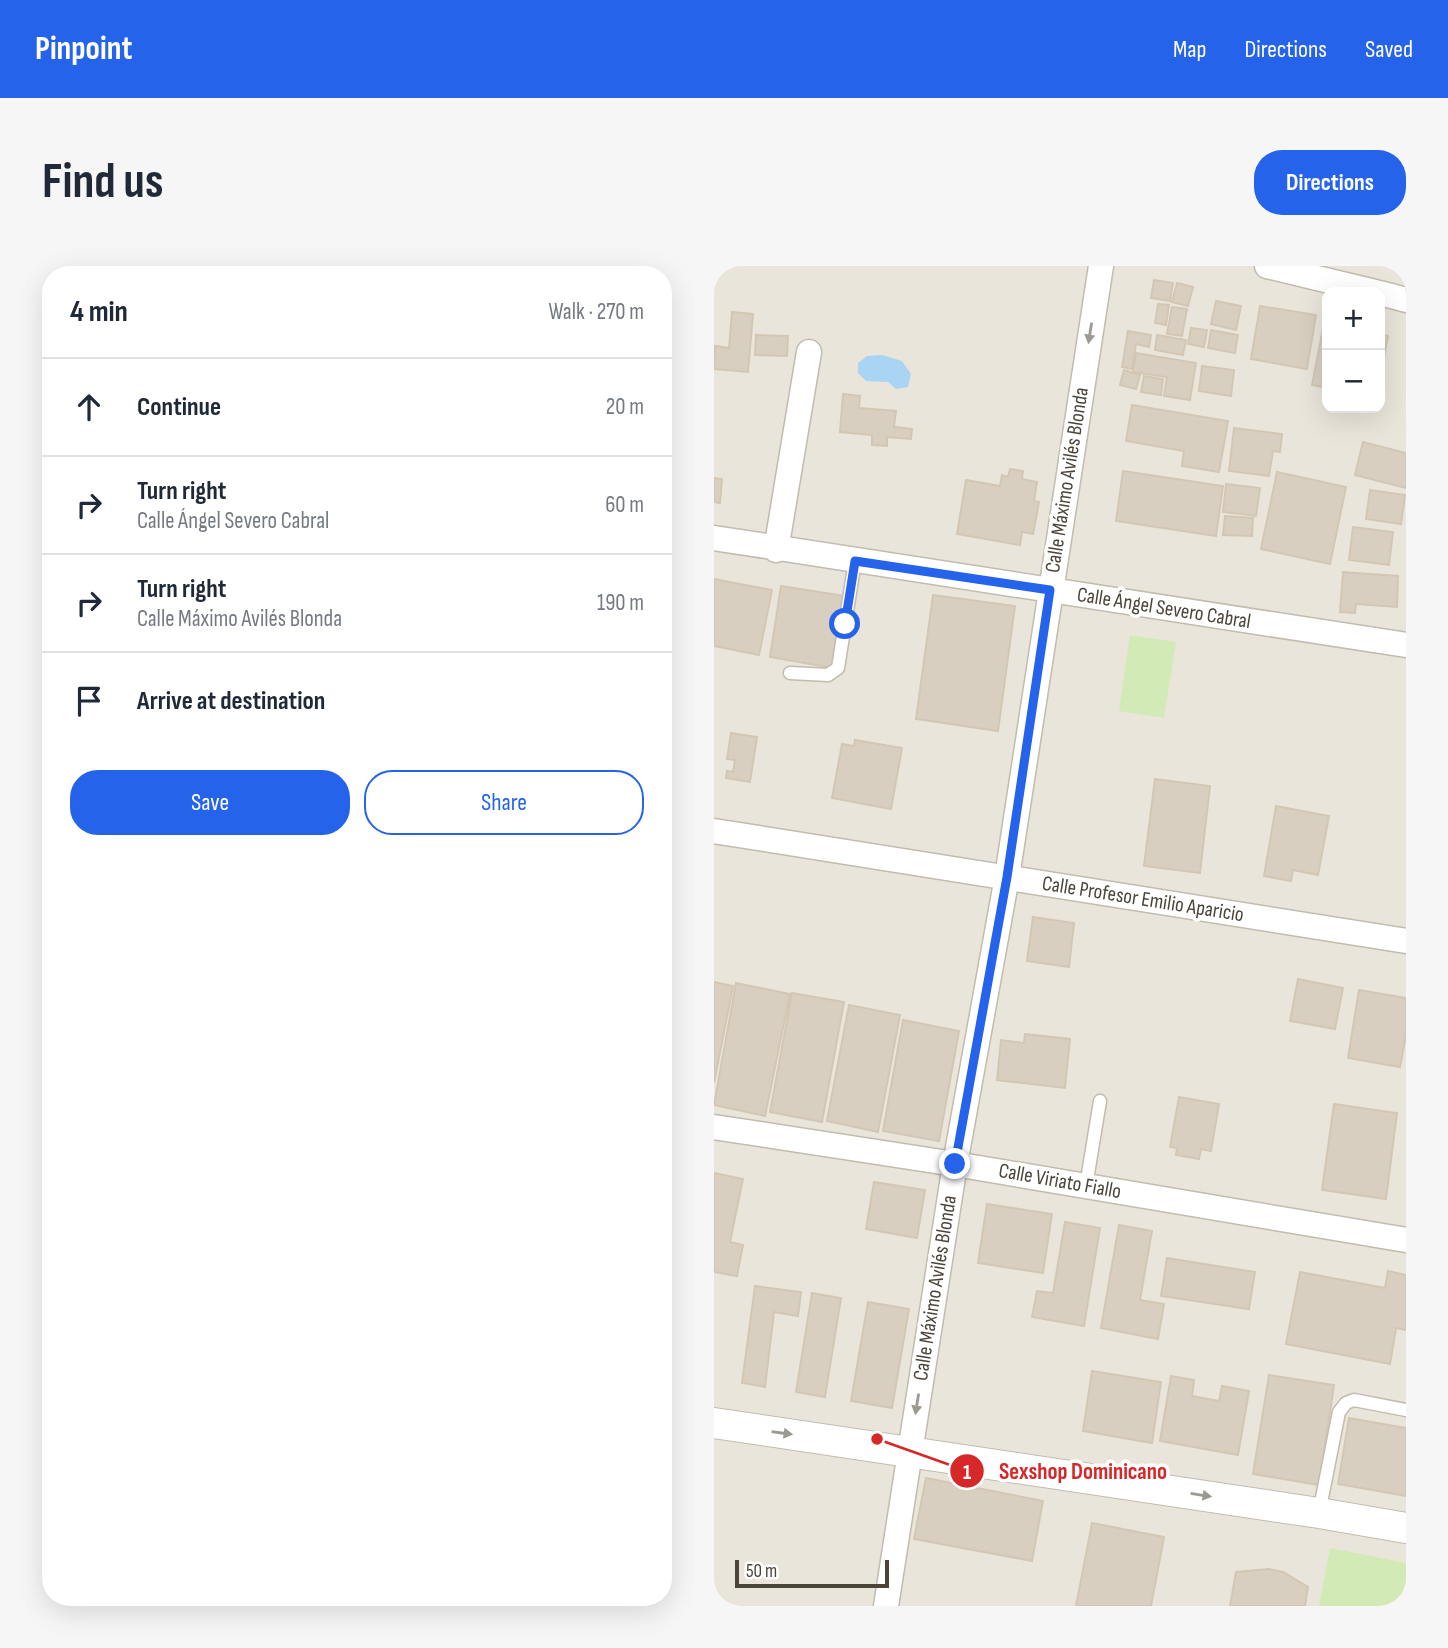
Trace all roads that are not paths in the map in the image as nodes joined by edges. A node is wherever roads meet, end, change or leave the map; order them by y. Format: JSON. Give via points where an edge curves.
{"nodes":[{"id":1,"x":1101,"y":266,"type":"edge"},
{"id":2,"x":1267,"y":266,"type":"edge"},
{"id":3,"x":1353,"y":287,"type":"edge"},
{"id":4,"x":1385,"y":295,"type":"edge"},
{"id":5,"x":1406,"y":300,"type":"edge"},
{"id":6,"x":809,"y":352,"type":"dead end"},
{"id":7,"x":714,"y":538,"type":"edge"},
{"id":8,"x":776,"y":550,"type":"junction"},
{"id":9,"x":855,"y":561,"type":"junction"},
{"id":10,"x":1050,"y":590,"type":"junction"},
{"id":11,"x":1406,"y":645,"type":"edge"},
{"id":12,"x":789,"y":673,"type":"dead end"},
{"id":13,"x":714,"y":831,"type":"edge"},
{"id":14,"x":1007,"y":877,"type":"junction"},
{"id":15,"x":1406,"y":941,"type":"edge"},
{"id":16,"x":1100,"y":1101,"type":"dead end"},
{"id":17,"x":714,"y":1128,"type":"edge"},
{"id":18,"x":955,"y":1164,"type":"junction"},
{"id":19,"x":1086,"y":1186,"type":"junction"},
{"id":20,"x":1406,"y":1240,"type":"edge"},
{"id":21,"x":1406,"y":1410,"type":"edge"},
{"id":22,"x":714,"y":1423,"type":"edge"},
{"id":23,"x":910,"y":1451,"type":"junction"},
{"id":24,"x":1319,"y":1513,"type":"junction"},
{"id":25,"x":1406,"y":1528,"type":"edge"},
{"id":26,"x":886,"y":1606,"type":"edge"}],
"edges":[{"from":1,"to":10,"type":"street","name":"Calle Máximo Avilés Blonda","one_way":true},
{"from":2,"to":3,"type":"street"},
{"from":4,"to":5,"type":"street"},
{"from":6,"to":8,"type":"street"},
{"from":7,"to":8,"type":"street","name":"Calle Ángel Severo Cabral"},
{"from":8,"to":9,"type":"street","name":"Calle Ángel Severo Cabral"},
{"from":9,"to":10,"type":"street","name":"Calle Ángel Severo Cabral"},
{"from":9,"to":12,"type":"lane","via":[[835,673]]},
{"from":10,"to":11,"type":"street","name":"Calle Ángel Severo Cabral"},
{"from":10,"to":14,"type":"street","name":"Calle Máximo Avilés Blonda"},
{"from":13,"to":14,"type":"street","name":"Calle Profesor Emilio Aparicio"},
{"from":14,"to":15,"type":"street","name":"Calle Profesor Emilio Aparicio"},
{"from":14,"to":18,"type":"street","name":"Calle Máximo Avilés Blonda"},
{"from":16,"to":19,"type":"lane"},
{"from":17,"to":18,"type":"street","name":"Calle Viriato Fiallo"},
{"from":18,"to":19,"type":"street","name":"Calle Viriato Fiallo"},
{"from":18,"to":23,"type":"street","name":"Calle Máximo Avilés Blonda","one_way":true},
{"from":19,"to":20,"type":"street","name":"Calle Viriato Fiallo"},
{"from":21,"to":24,"type":"lane","via":[[1354,1400],[1346,1403],[1339,1412]]},
{"from":22,"to":23,"type":"street","one_way":true},
{"from":23,"to":24,"type":"street","one_way":true},
{"from":23,"to":26,"type":"street","name":"Calle Máximo Avilés Blonda"},
{"from":24,"to":25,"type":"street"}]}
